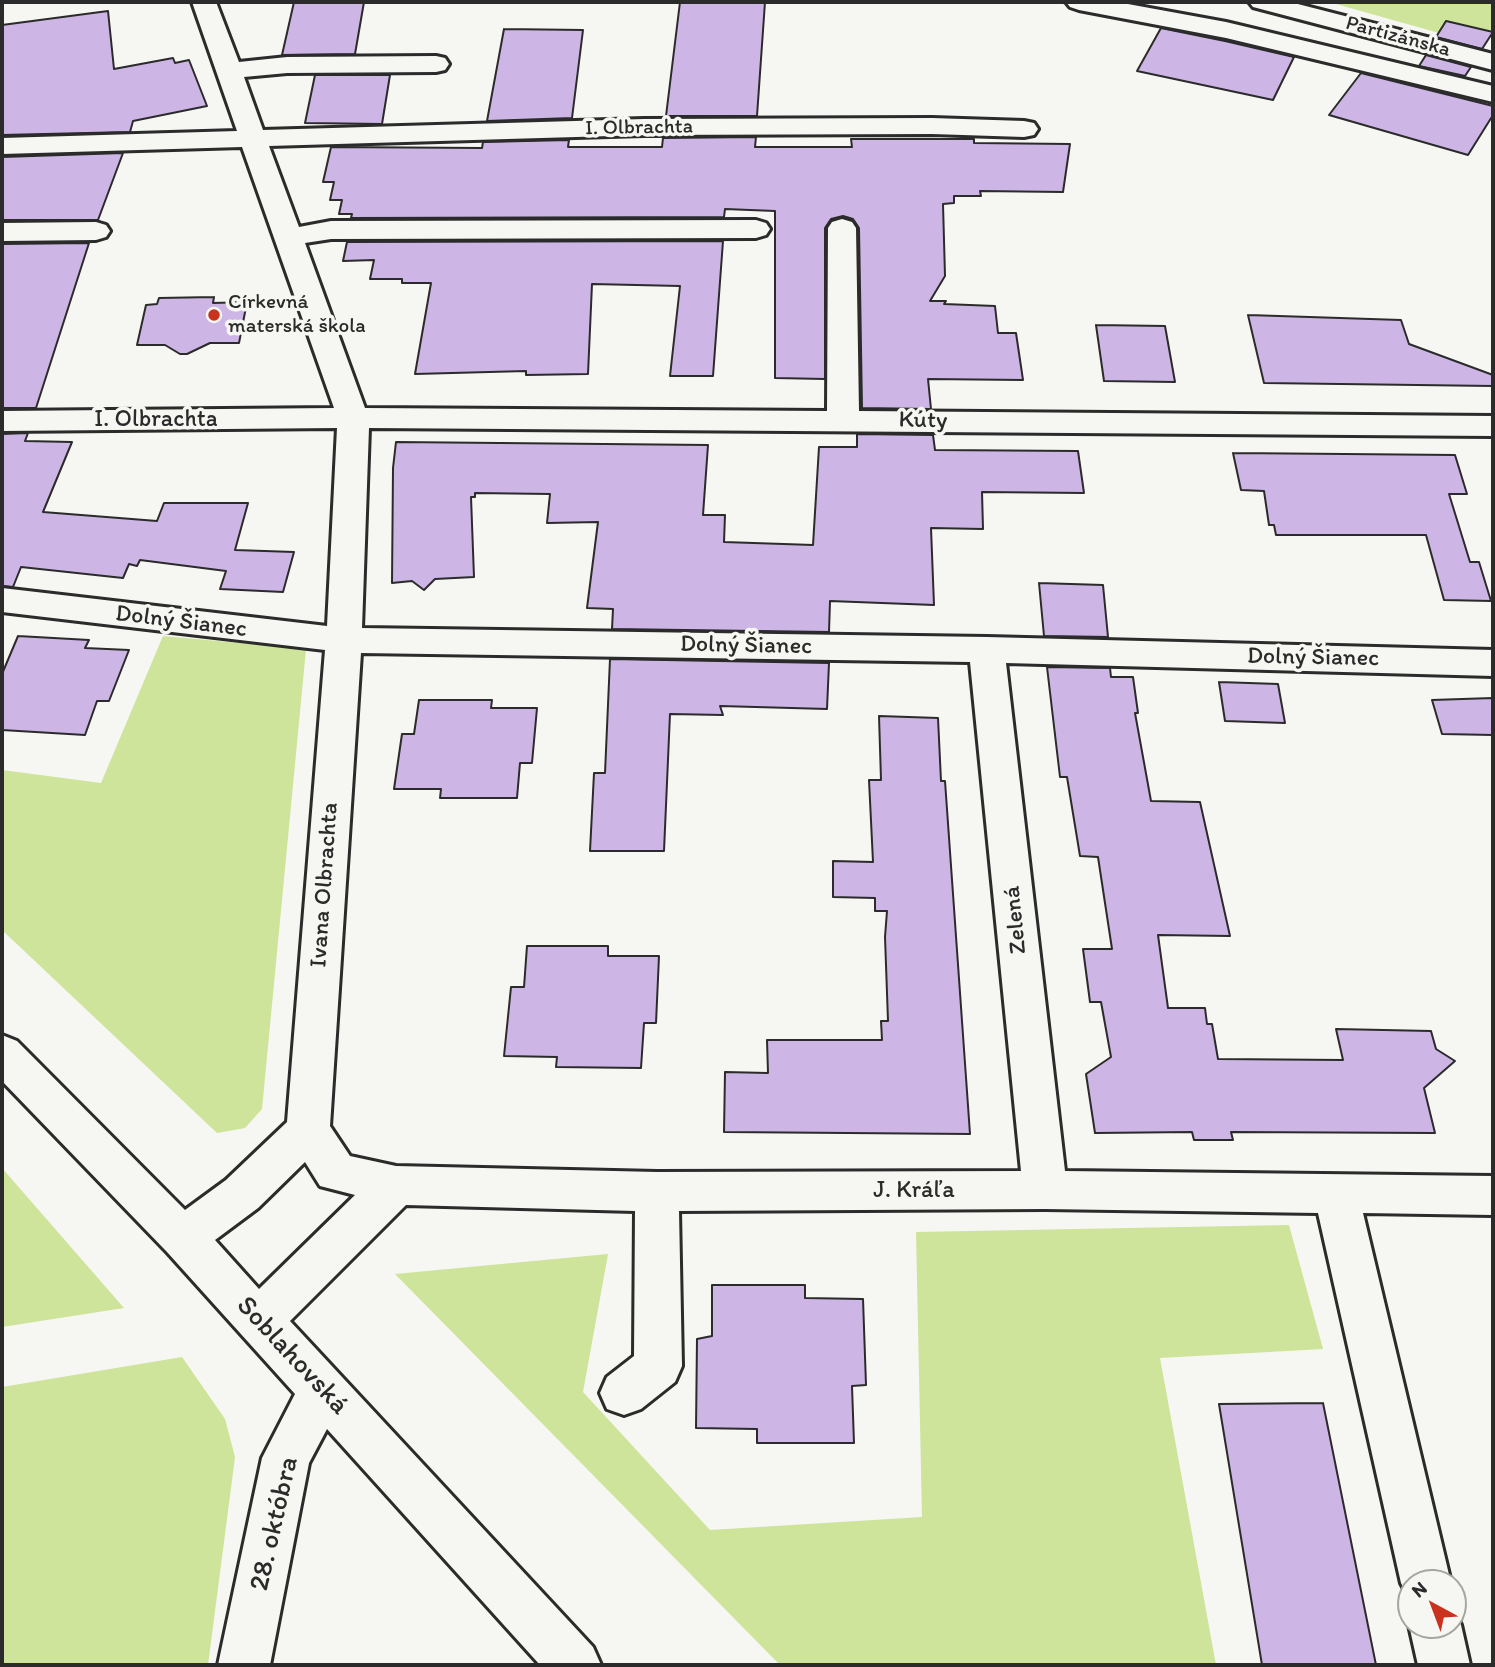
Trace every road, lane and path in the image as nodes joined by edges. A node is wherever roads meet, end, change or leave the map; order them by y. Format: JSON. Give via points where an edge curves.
{"nodes":[{"id":1,"x":204,"y":2,"type":"edge"},
{"id":2,"x":1079,"y":2,"type":"edge"},
{"id":3,"x":1262,"y":2,"type":"edge"},
{"id":4,"x":1493,"y":62,"type":"edge"},
{"id":5,"x":436,"y":64,"type":"dead end"},
{"id":6,"x":229,"y":71,"type":"junction"},
{"id":7,"x":1493,"y":94,"type":"edge"},
{"id":8,"x":1024,"y":129,"type":"dead end"},
{"id":9,"x":254,"y":140,"type":"junction"},
{"id":10,"x":2,"y":146,"type":"edge"},
{"id":11,"x":842,"y":228,"type":"dead end"},
{"id":12,"x":756,"y":229,"type":"dead end"},
{"id":13,"x":2,"y":232,"type":"edge"},
{"id":14,"x":96,"y":232,"type":"dead end"},
{"id":15,"x":288,"y":238,"type":"junction"},
{"id":16,"x":353,"y":418,"type":"junction"},
{"id":17,"x":843,"y":420,"type":"junction"},
{"id":18,"x":2,"y":421,"type":"edge"},
{"id":19,"x":1493,"y":426,"type":"edge"},
{"id":20,"x":2,"y":600,"type":"edge"},
{"id":21,"x":344,"y":640,"type":"junction"},
{"id":22,"x":987,"y":650,"type":"junction"},
{"id":23,"x":1493,"y":663,"type":"edge"},
{"id":24,"x":2,"y":1053,"type":"edge"},
{"id":25,"x":308,"y":1130,"type":"junction"},
{"id":26,"x":396,"y":1185,"type":"junction"},
{"id":27,"x":1045,"y":1190,"type":"junction"},
{"id":28,"x":657,"y":1192,"type":"junction"},
{"id":29,"x":1336,"y":1193,"type":"junction"},
{"id":30,"x":1493,"y":1195,"type":"edge"},
{"id":31,"x":183,"y":1238,"type":"junction"},
{"id":32,"x":258,"y":1321,"type":"junction"},
{"id":33,"x":323,"y":1389,"type":"junction"},
{"id":34,"x":624,"y":1393,"type":"dead end"},
{"id":35,"x":1423,"y":1569,"type":"edge"},
{"id":36,"x":1438,"y":1639,"type":"edge"},
{"id":37,"x":244,"y":1665,"type":"edge"},
{"id":38,"x":575,"y":1665,"type":"edge"},
{"id":39,"x":1444,"y":1665,"type":"edge"}],
"edges":[{"from":1,"to":6,"type":"street"},
{"from":2,"to":7,"type":"street","via":[[1226,30]]},
{"from":3,"to":4,"type":"street","name":"Partizánska"},
{"from":5,"to":6,"type":"street","via":[[287,65]]},
{"from":6,"to":9,"type":"street"},
{"from":8,"to":9,"type":"street","name":"I. Olbrachta","via":[[644,127]]},
{"from":9,"to":10,"type":"street","name":"I. Olbrachta"},
{"from":9,"to":15,"type":"street"},
{"from":11,"to":17,"type":"street"},
{"from":12,"to":15,"type":"street","via":[[331,230]]},
{"from":13,"to":14,"type":"street"},
{"from":15,"to":16,"type":"street"},
{"from":16,"to":17,"type":"street","name":"Kúty"},
{"from":16,"to":18,"type":"street","name":"I. Olbrachta"},
{"from":16,"to":21,"type":"street"},
{"from":17,"to":19,"type":"street","name":"Kúty"},
{"from":20,"to":21,"type":"street","name":"Dolný Šianec"},
{"from":21,"to":22,"type":"street","name":"Dolný Šianec"},
{"from":21,"to":25,"type":"street","name":"Ivana Olbrachta"},
{"from":22,"to":23,"type":"street","name":"Dolný Šianec"},
{"from":22,"to":27,"type":"street","name":"Zelená"},
{"from":24,"to":31,"type":"street","name":"Soblahovská"},
{"from":25,"to":26,"type":"street","name":"J. Kráľa","via":[[336,1172]]},
{"from":25,"to":31,"type":"street","via":[[242,1194]]},
{"from":26,"to":28,"type":"street","name":"J. Kráľa"},
{"from":26,"to":32,"type":"street"},
{"from":27,"to":28,"type":"street","name":"J. Kráľa"},
{"from":27,"to":29,"type":"street","name":"J. Kráľa"},
{"from":28,"to":34,"type":"street","via":[[658,1366]]},
{"from":29,"to":30,"type":"street","name":"J. Kráľa"},
{"from":29,"to":35,"type":"street"},
{"from":31,"to":32,"type":"street","name":"Soblahovská"},
{"from":32,"to":33,"type":"street","name":"Soblahovská"},
{"from":33,"to":37,"type":"street","name":"28. októbra","via":[[286,1458]]},
{"from":33,"to":38,"type":"street","name":"Soblahovská"},
{"from":36,"to":39,"type":"street"}]}
